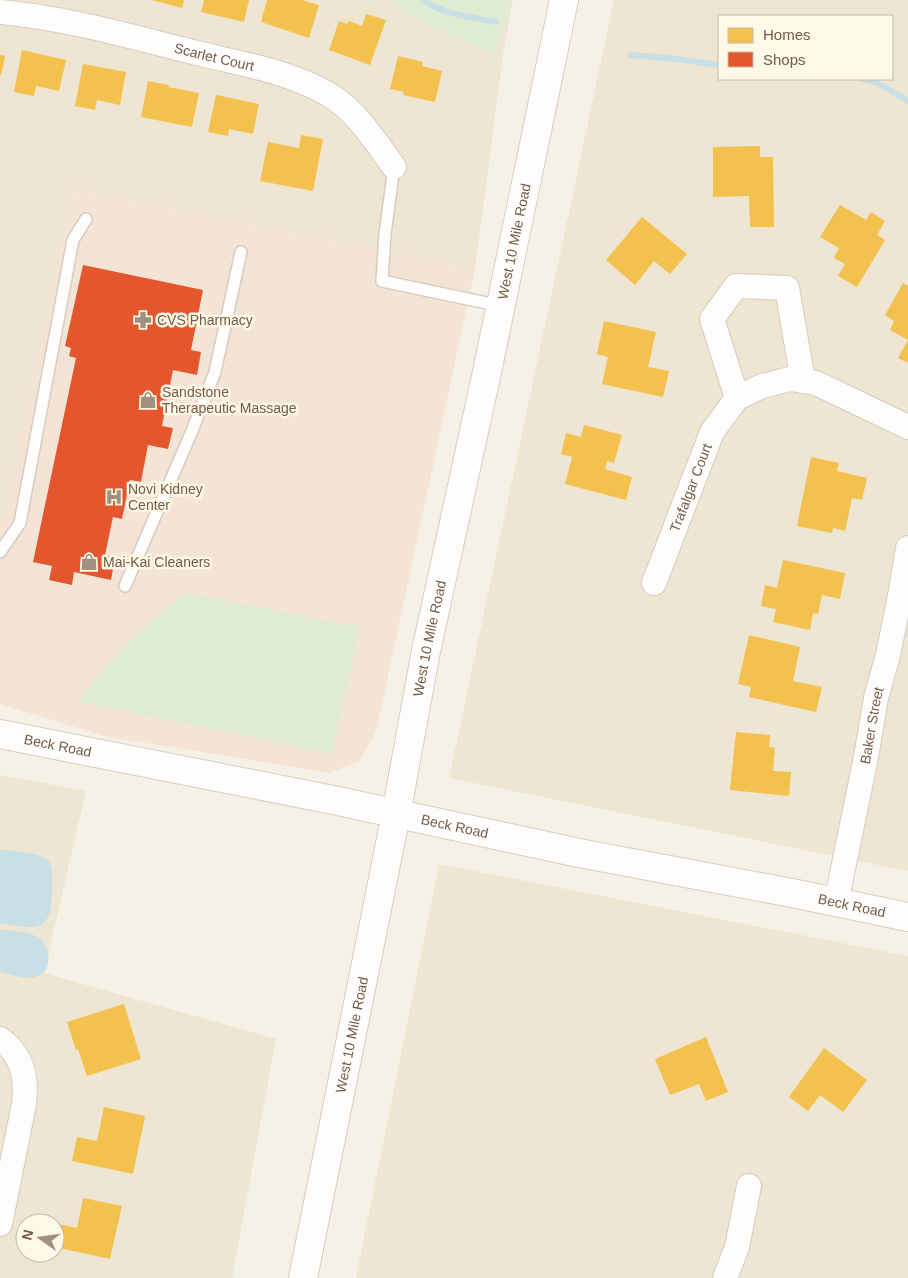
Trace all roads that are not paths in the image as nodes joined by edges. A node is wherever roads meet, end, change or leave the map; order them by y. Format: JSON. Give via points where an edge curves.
{"nodes":[{"id":1,"x":564,"y":0,"type":"edge"},
{"id":2,"x":0,"y":12,"type":"edge"},
{"id":3,"x":394,"y":167,"type":"joint"},
{"id":4,"x":86,"y":220,"type":"dead end"},
{"id":5,"x":241,"y":252,"type":"dead end"},
{"id":6,"x":501,"y":306,"type":"junction"},
{"id":7,"x":803,"y":381,"type":"junction"},
{"id":8,"x":738,"y":398,"type":"junction"},
{"id":9,"x":908,"y":426,"type":"edge"},
{"id":10,"x":908,"y":548,"type":"edge"},
{"id":11,"x":0,"y":552,"type":"edge"},
{"id":12,"x":654,"y":583,"type":"dead end"},
{"id":13,"x":125,"y":586,"type":"dead end"},
{"id":14,"x":0,"y":734,"type":"edge"},
{"id":15,"x":396,"y":814,"type":"junction"},
{"id":16,"x":836,"y":902,"type":"junction"},
{"id":17,"x":908,"y":917,"type":"edge"},
{"id":18,"x":0,"y":1039,"type":"edge"},
{"id":19,"x":749,"y":1186,"type":"dead end"},
{"id":20,"x":0,"y":1224,"type":"edge"},
{"id":21,"x":303,"y":1278,"type":"edge"},
{"id":22,"x":725,"y":1278,"type":"edge"}],
"edges":[{"from":1,"to":6,"type":"main road","name":"West 10 Mile Road"},
{"from":2,"to":3,"type":"street","name":"Scarlet Court","via":[[105,30],[286,75],[328,94],[347,109]]},
{"from":3,"to":6,"type":"lane","via":[[382,281]]},
{"from":4,"to":11,"type":"lane","via":[[73,240],[20,523]]},
{"from":5,"to":13,"type":"lane","via":[[215,372]]},
{"from":6,"to":15,"type":"main road","name":"West 10 Mile Road","via":[[426,651]]},
{"from":7,"to":8,"type":"street","name":"Trafalgar Court","via":[[790,379],[762,386]]},
{"from":7,"to":8,"type":"street","via":[[787,288],[736,286],[712,319]]},
{"from":7,"to":9,"type":"street","name":"Trafalgar Court","via":[[816,383]]},
{"from":8,"to":12,"type":"street","name":"Trafalgar Court","via":[[712,432]]},
{"from":10,"to":16,"type":"street","name":"Baker Street"},
{"from":14,"to":15,"type":"main road","name":"Beck Road"},
{"from":15,"to":16,"type":"main road","name":"Beck Road"},
{"from":15,"to":21,"type":"main road","name":"West 10 Mile Road"},
{"from":16,"to":17,"type":"main road","name":"Beck Road"},
{"from":18,"to":20,"type":"street","via":[[15,1052],[26,1089]]},
{"from":19,"to":22,"type":"street","via":[[737,1246]]}]}
